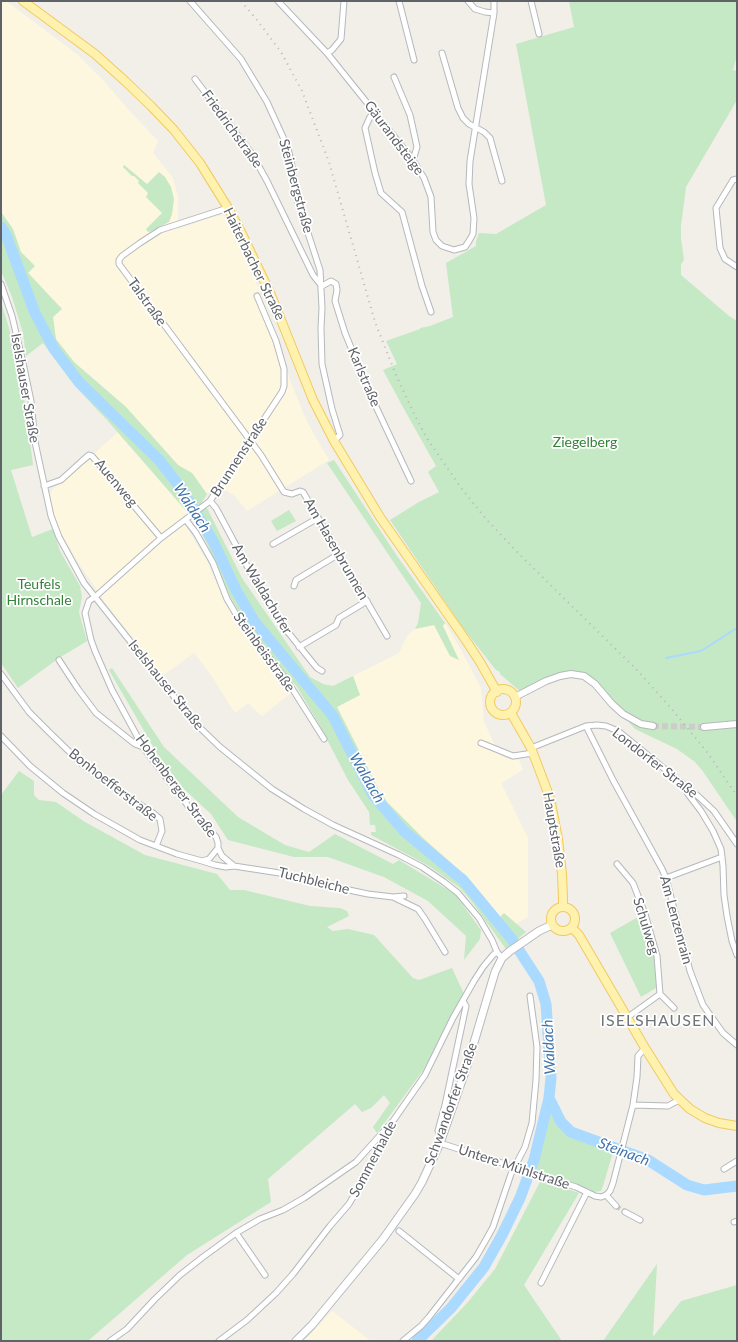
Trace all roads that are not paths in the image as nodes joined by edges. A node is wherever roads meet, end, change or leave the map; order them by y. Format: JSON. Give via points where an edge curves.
{"nodes":[{"id":1,"x":23,"y":1,"type":"edge"},
{"id":2,"x":190,"y":1,"type":"edge"},
{"id":3,"x":344,"y":1,"type":"edge"},
{"id":4,"x":399,"y":1,"type":"edge"},
{"id":5,"x":468,"y":1,"type":"edge"},
{"id":6,"x":494,"y":1,"type":"edge"},
{"id":7,"x":531,"y":1,"type":"edge"},
{"id":8,"x":281,"y":2,"type":"edge"},
{"id":9,"x":494,"y":13,"type":"junction"},
{"id":10,"x":540,"y":34,"type":"dead end"},
{"id":11,"x":327,"y":53,"type":"junction"},
{"id":12,"x":442,"y":53,"type":"dead end"},
{"id":13,"x":414,"y":60,"type":"dead end"},
{"id":14,"x":394,"y":77,"type":"dead end"},
{"id":15,"x":195,"y":79,"type":"dead end"},
{"id":16,"x":376,"y":113,"type":"junction"},
{"id":17,"x":476,"y":128,"type":"junction"},
{"id":18,"x":413,"y":160,"type":"junction"},
{"id":19,"x":737,"y":179,"type":"edge"},
{"id":20,"x":502,"y":181,"type":"dead end"},
{"id":21,"x":228,"y":208,"type":"junction"},
{"id":22,"x":737,"y":267,"type":"edge"},
{"id":23,"x":1,"y":284,"type":"edge"},
{"id":24,"x":322,"y":286,"type":"junction"},
{"id":25,"x":257,"y":296,"type":"dead end"},
{"id":26,"x":431,"y":312,"type":"dead end"},
{"id":27,"x":250,"y":440,"type":"junction"},
{"id":28,"x":334,"y":441,"type":"junction"},
{"id":29,"x":411,"y":481,"type":"dead end"},
{"id":30,"x":44,"y":486,"type":"junction"},
{"id":31,"x":210,"y":501,"type":"junction"},
{"id":32,"x":318,"y":518,"type":"junction"},
{"id":33,"x":186,"y":520,"type":"junction"},
{"id":34,"x":162,"y":538,"type":"junction"},
{"id":35,"x":273,"y":544,"type":"dead end"},
{"id":36,"x":339,"y":554,"type":"junction"},
{"id":37,"x":294,"y":586,"type":"dead end"},
{"id":38,"x":95,"y":597,"type":"junction"},
{"id":39,"x":366,"y":601,"type":"junction"},
{"id":40,"x":387,"y":636,"type":"dead end"},
{"id":41,"x":299,"y":647,"type":"junction"},
{"id":42,"x":59,"y":660,"type":"dead end"},
{"id":43,"x":322,"y":671,"type":"dead end"},
{"id":44,"x":1,"y":674,"type":"edge"},
{"id":45,"x":497,"y":692,"type":"junction"},
{"id":46,"x":515,"y":697,"type":"junction"},
{"id":47,"x":511,"y":713,"type":"junction"},
{"id":48,"x":737,"y":724,"type":"edge"},
{"id":49,"x":586,"y":726,"type":"junction"},
{"id":50,"x":653,"y":726,"type":"tunnel mouth"},
{"id":51,"x":704,"y":727,"type":"tunnel mouth"},
{"id":52,"x":1,"y":736,"type":"edge"},
{"id":53,"x":324,"y":739,"type":"dead end"},
{"id":54,"x":481,"y":743,"type":"dead end"},
{"id":55,"x":143,"y":747,"type":"junction"},
{"id":56,"x":532,"y":750,"type":"junction"},
{"id":57,"x":686,"y":786,"type":"junction"},
{"id":58,"x":737,"y":844,"type":"edge"},
{"id":59,"x":156,"y":846,"type":"junction"},
{"id":60,"x":218,"y":848,"type":"junction"},
{"id":61,"x":722,"y":857,"type":"junction"},
{"id":62,"x":202,"y":861,"type":"junction"},
{"id":63,"x":616,"y":864,"type":"dead end"},
{"id":64,"x":234,"y":866,"type":"junction"},
{"id":65,"x":666,"y":878,"type":"junction"},
{"id":66,"x":404,"y":896,"type":"dead end"},
{"id":67,"x":393,"y":897,"type":"junction"},
{"id":68,"x":563,"y":907,"type":"junction"},
{"id":69,"x":552,"y":924,"type":"junction"},
{"id":70,"x":572,"y":928,"type":"junction"},
{"id":71,"x":445,"y":952,"type":"dead end"},
{"id":72,"x":500,"y":955,"type":"junction"},
{"id":73,"x":737,"y":955,"type":"edge"},
{"id":74,"x":660,"y":994,"type":"junction"},
{"id":75,"x":530,"y":996,"type":"dead end"},
{"id":76,"x":463,"y":1001,"type":"junction"},
{"id":77,"x":674,"y":1008,"type":"dead end"},
{"id":78,"x":628,"y":1017,"type":"junction"},
{"id":79,"x":737,"y":1045,"type":"edge"},
{"id":80,"x":645,"y":1048,"type":"junction"},
{"id":81,"x":679,"y":1100,"type":"junction"},
{"id":82,"x":633,"y":1105,"type":"junction"},
{"id":83,"x":392,"y":1121,"type":"junction"},
{"id":84,"x":737,"y":1126,"type":"edge"},
{"id":85,"x":441,"y":1140,"type":"junction"},
{"id":86,"x":737,"y":1161,"type":"edge"},
{"id":87,"x":515,"y":1167,"type":"junction"},
{"id":88,"x":724,"y":1169,"type":"dead end"},
{"id":89,"x":587,"y":1192,"type":"junction"},
{"id":90,"x":606,"y":1196,"type":"junction"},
{"id":91,"x":616,"y":1206,"type":"tunnel mouth"},
{"id":92,"x":625,"y":1212,"type":"tunnel mouth"},
{"id":93,"x":640,"y":1220,"type":"dead end"},
{"id":94,"x":399,"y":1231,"type":"dead end"},
{"id":95,"x":236,"y":1233,"type":"junction"},
{"id":96,"x":265,"y":1275,"type":"dead end"},
{"id":97,"x":459,"y":1279,"type":"junction"},
{"id":98,"x":541,"y":1283,"type":"dead end"},
{"id":99,"x":110,"y":1341,"type":"edge"},
{"id":100,"x":219,"y":1341,"type":"edge"},
{"id":101,"x":296,"y":1341,"type":"edge"},
{"id":102,"x":403,"y":1341,"type":"edge"}],
"edges":[{"from":1,"to":21,"type":"main road","name":"Haiterbacher Straße","via":[[95,54],[151,106],[200,163]]},
{"from":2,"to":24,"type":"street","name":"Steinbergstraße","via":[[241,59],[270,108],[288,148],[295,193],[320,270]]},
{"from":3,"to":11,"type":"street","via":[[341,40]]},
{"from":4,"to":13,"type":"street"},
{"from":5,"to":9,"type":"street","via":[[475,8]]},
{"from":6,"to":9,"type":"street","name":"Gäurandsteige"},
{"from":7,"to":10,"type":"street"},
{"from":8,"to":11,"type":"street","name":"Gäurandsteige"},
{"from":9,"to":17,"type":"street","name":"Gäurandsteige"},
{"from":11,"to":16,"type":"street","name":"Gäurandsteige"},
{"from":12,"to":17,"type":"street","via":[[458,108],[463,118]]},
{"from":14,"to":18,"type":"street","via":[[410,115],[416,147]]},
{"from":15,"to":24,"type":"street","name":"Friedrichstraße","via":[[252,154],[313,276]]},
{"from":16,"to":18,"type":"street","name":"Gäurandsteige"},
{"from":16,"to":26,"type":"street","via":[[370,117],[365,128],[381,193],[402,212]]},
{"from":17,"to":18,"type":"street","name":"Gäurandsteige","via":[[469,184],[474,218],[473,234],[464,247],[449,249],[436,240],[433,232],[431,197],[424,178]]},
{"from":17,"to":20,"type":"street","via":[[490,138]]},
{"from":19,"to":22,"type":"street","via":[[733,180],[716,208],[720,248],[725,259]]},
{"from":21,"to":27,"type":"street","name":"Talstraße","via":[[160,230],[122,256],[119,264]]},
{"from":21,"to":28,"type":"main road","name":"Haiterbacher Straße","via":[[242,232],[313,400]]},
{"from":23,"to":30,"type":"street","name":"Iselshauser Straße","via":[[12,316],[23,363]]},
{"from":24,"to":28,"type":"street","name":"Steinbergstraße","via":[[322,364],[340,435]]},
{"from":24,"to":29,"type":"street","name":"Karlstraße","via":[[332,281],[336,284],[335,301],[345,333],[370,394]]},
{"from":25,"to":27,"type":"street","name":"Brunnenstraße","via":[[276,341],[285,382],[282,392]]},
{"from":27,"to":31,"type":"street","name":"Brunnenstraße"},
{"from":27,"to":32,"type":"street","name":"Am Hasenbrunnen","via":[[284,492],[303,492]]},
{"from":28,"to":45,"type":"main road","name":"Haiterbacher Straße","via":[[380,517],[467,642]]},
{"from":30,"to":34,"type":"street","name":"Auenweg","via":[[61,480],[82,460],[89,455],[92,456]]},
{"from":30,"to":38,"type":"street","name":"Iselshauser Straße","via":[[59,537],[84,583]]},
{"from":31,"to":33,"type":"street","name":"Brunnenstraße"},
{"from":31,"to":41,"type":"street","name":"Am Waldachufer","via":[[253,578]]},
{"from":32,"to":35,"type":"street"},
{"from":32,"to":36,"type":"street","name":"Am Hasenbrunnen"},
{"from":33,"to":34,"type":"street","name":"Brunnenstraße"},
{"from":33,"to":53,"type":"street","name":"Steinbeisstraße","via":[[213,564],[227,599],[240,621],[288,682]]},
{"from":34,"to":38,"type":"street","name":"Brunnenstraße"},
{"from":36,"to":37,"type":"street","via":[[296,580]]},
{"from":36,"to":39,"type":"street","name":"Am Hasenbrunnen"},
{"from":38,"to":55,"type":"street","name":"Hohenberger Straße","via":[[90,601],[85,613],[91,640],[112,690]]},
{"from":38,"to":72,"type":"street","name":"Iselshauser Straße","via":[[195,723],[220,747],[272,789],[304,809],[422,867],[444,882],[458,893],[479,918]]},
{"from":39,"to":40,"type":"street","name":"Am Hasenbrunnen"},
{"from":39,"to":41,"type":"street","via":[[339,618],[336,626]]},
{"from":41,"to":43,"type":"street","name":"Am Waldachufer"},
{"from":42,"to":55,"type":"street","via":[[96,712],[135,744]]},
{"from":44,"to":59,"type":"street","name":"Bonhoefferstraße","via":[[29,712],[83,765],[160,819],[162,831]]},
{"from":45,"to":46,"type":"main road","via":[[509,691]]},
{"from":45,"to":47,"type":"main road","via":[[490,702],[493,709],[503,715]]},
{"from":46,"to":47,"type":"main road","via":[[516,704]]},
{"from":46,"to":50,"type":"street","via":[[560,676],[584,676],[623,714],[641,724]]},
{"from":47,"to":56,"type":"main road","name":"Hauptstraße"},
{"from":48,"to":51,"type":"street"},
{"from":49,"to":56,"type":"street","name":"Londorfer Straße"},
{"from":49,"to":57,"type":"street","name":"Londorfer Straße","via":[[606,726],[618,731]]},
{"from":49,"to":65,"type":"street","name":"Am Lenzenrain"},
{"from":52,"to":59,"type":"street","name":"Hohenberger Straße","via":[[30,766],[63,793],[121,830]]},
{"from":54,"to":56,"type":"street","name":"Londorfer Straße","via":[[513,756]]},
{"from":55,"to":60,"type":"street","name":"Hohenberger Straße","via":[[189,807],[216,837]]},
{"from":56,"to":68,"type":"main road","name":"Hauptstraße","via":[[554,813],[562,874]]},
{"from":57,"to":58,"type":"street","name":"Londorfer Straße","via":[[714,811]]},
{"from":57,"to":61,"type":"street","via":[[685,789],[713,831]]},
{"from":59,"to":62,"type":"street","name":"Hohenberger Straße"},
{"from":60,"to":62,"type":"street","name":"Hohenberger Straße","via":[[209,859]]},
{"from":60,"to":64,"type":"street","via":[[222,856]]},
{"from":61,"to":65,"type":"street"},
{"from":61,"to":73,"type":"street","via":[[727,916]]},
{"from":62,"to":64,"type":"street","name":"Tuchbleiche","via":[[226,867]]},
{"from":63,"to":74,"type":"street","name":"Schulweg","via":[[632,883],[645,914],[657,956]]},
{"from":64,"to":67,"type":"street","name":"Tuchbleiche","via":[[286,874],[330,886]]},
{"from":65,"to":79,"type":"street","name":"Am Lenzenrain","via":[[690,970],[703,1005],[723,1033]]},
{"from":66,"to":67,"type":"street","name":"Tuchbleiche"},
{"from":67,"to":71,"type":"street","name":"Tuchbleiche","via":[[418,909]]},
{"from":68,"to":69,"type":"main road","via":[[553,913]]},
{"from":68,"to":70,"type":"main road","via":[[570,909],[575,916]]},
{"from":69,"to":70,"type":"main road","via":[[557,930],[565,932]]},
{"from":69,"to":72,"type":"main road","name":"Schwandorfer Straße"},
{"from":70,"to":78,"type":"main road","via":[[579,935]]},
{"from":72,"to":76,"type":"street","name":"Sommerhalde","via":[[492,955]]},
{"from":72,"to":85,"type":"main road","name":"Schwandorfer Straße","via":[[467,1066]]},
{"from":74,"to":77,"type":"street"},
{"from":74,"to":78,"type":"street"},
{"from":75,"to":87,"type":"street","via":[[537,1047],[536,1080],[532,1123],[525,1147]]},
{"from":76,"to":83,"type":"street","name":"Sommerhalde","via":[[425,1075]]},
{"from":76,"to":85,"type":"street","via":[[466,1006],[446,1105],[438,1131]]},
{"from":78,"to":80,"type":"main road"},
{"from":80,"to":81,"type":"main road"},
{"from":80,"to":82,"type":"street","via":[[638,1056],[638,1077]]},
{"from":81,"to":82,"type":"street","via":[[668,1106]]},
{"from":81,"to":84,"type":"main road","via":[[705,1118]]},
{"from":82,"to":90,"type":"street","via":[[613,1183]]},
{"from":83,"to":95,"type":"street","via":[[356,1162],[304,1198]]},
{"from":83,"to":100,"type":"street","name":"Sommerhalde","via":[[392,1127],[349,1204],[276,1293]]},
{"from":85,"to":87,"type":"street","name":"Untere Mühlstraße"},
{"from":85,"to":101,"type":"main road","name":"Schwandorfer Straße","via":[[419,1188],[393,1226]]},
{"from":86,"to":88,"type":"street"},
{"from":87,"to":89,"type":"street","name":"Untere Mühlstraße"},
{"from":87,"to":97,"type":"street","via":[[488,1238]]},
{"from":89,"to":90,"type":"street","name":"Untere Mühlstraße","via":[[595,1196]]},
{"from":89,"to":98,"type":"street","name":"Untere Mühlstraße"},
{"from":90,"to":91,"type":"street"},
{"from":92,"to":93,"type":"street"},
{"from":94,"to":97,"type":"street"},
{"from":95,"to":96,"type":"street"},
{"from":95,"to":99,"type":"street","via":[[180,1275],[127,1329]]},
{"from":97,"to":102,"type":"street","via":[[421,1326]]}]}
